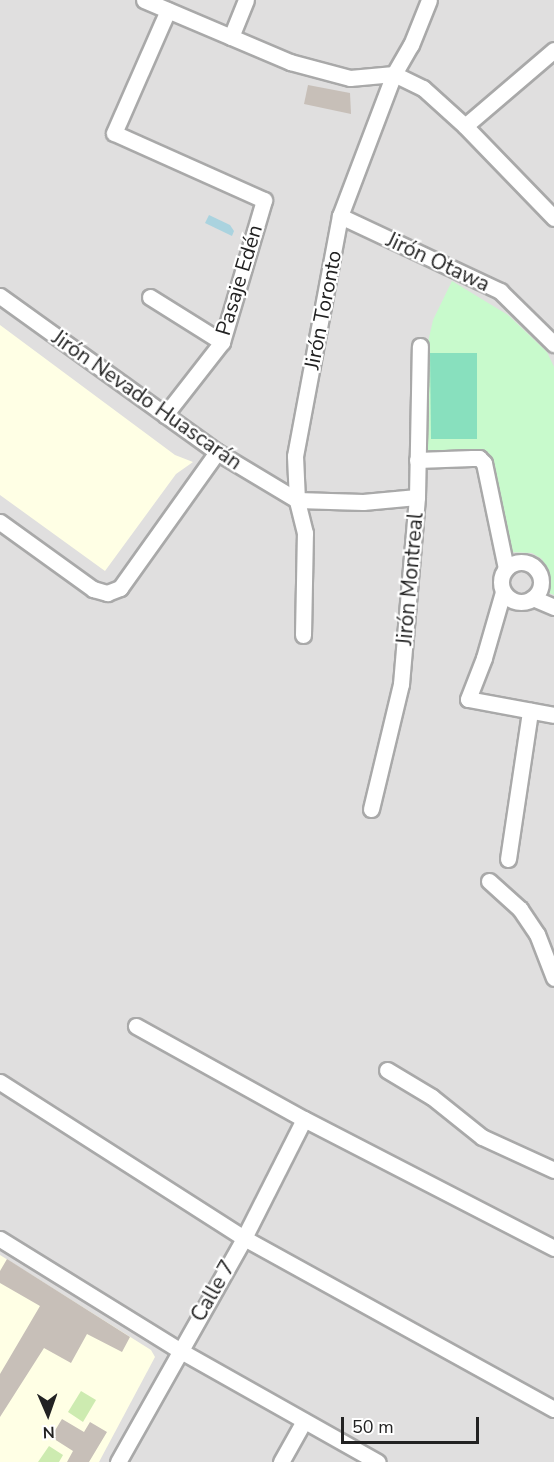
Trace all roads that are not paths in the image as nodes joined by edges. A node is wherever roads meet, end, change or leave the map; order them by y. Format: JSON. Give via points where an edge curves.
{"nodes":[{"id":1,"x":144,"y":0,"type":"edge"},
{"id":2,"x":246,"y":0,"type":"edge"},
{"id":3,"x":429,"y":0,"type":"edge"},
{"id":4,"x":168,"y":10,"type":"junction"},
{"id":5,"x":231,"y":37,"type":"junction"},
{"id":6,"x":554,"y":50,"type":"edge"},
{"id":7,"x":394,"y":74,"type":"junction"},
{"id":8,"x":465,"y":126,"type":"junction"},
{"id":9,"x":340,"y":216,"type":"junction"},
{"id":10,"x":554,"y":218,"type":"edge"},
{"id":11,"x":0,"y":296,"type":"edge"},
{"id":12,"x":150,"y":297,"type":"dead end"},
{"id":13,"x":222,"y":342,"type":"junction"},
{"id":14,"x":554,"y":344,"type":"edge"},
{"id":15,"x":420,"y":346,"type":"dead end"},
{"id":16,"x":165,"y":415,"type":"junction"},
{"id":17,"x":217,"y":452,"type":"junction"},
{"id":18,"x":417,"y":460,"type":"junction"},
{"id":19,"x":417,"y":497,"type":"junction"},
{"id":20,"x":297,"y":500,"type":"junction"},
{"id":21,"x":0,"y":522,"type":"edge"},
{"id":22,"x":506,"y":568,"type":"junction"},
{"id":23,"x":503,"y":592,"type":"junction"},
{"id":24,"x":533,"y":598,"type":"junction"},
{"id":25,"x":554,"y":607,"type":"edge"},
{"id":26,"x":303,"y":635,"type":"dead end"},
{"id":27,"x":530,"y":711,"type":"junction"},
{"id":28,"x":554,"y":715,"type":"edge"},
{"id":29,"x":371,"y":809,"type":"dead end"},
{"id":30,"x":508,"y":859,"type":"dead end"},
{"id":31,"x":489,"y":880,"type":"dead end"},
{"id":32,"x":554,"y":978,"type":"edge"},
{"id":33,"x":136,"y":1026,"type":"dead end"},
{"id":34,"x":387,"y":1070,"type":"dead end"},
{"id":35,"x":0,"y":1082,"type":"edge"},
{"id":36,"x":304,"y":1119,"type":"junction"},
{"id":37,"x":554,"y":1170,"type":"edge"},
{"id":38,"x":244,"y":1238,"type":"junction"},
{"id":39,"x":0,"y":1239,"type":"edge"},
{"id":40,"x":554,"y":1248,"type":"edge"},
{"id":41,"x":179,"y":1350,"type":"junction"},
{"id":42,"x":554,"y":1409,"type":"edge"},
{"id":43,"x":304,"y":1421,"type":"junction"},
{"id":44,"x":118,"y":1462,"type":"edge"},
{"id":45,"x":281,"y":1462,"type":"edge"},
{"id":46,"x":378,"y":1462,"type":"edge"}],
"edges":[{"from":1,"to":4,"type":"street"},
{"from":2,"to":5,"type":"street"},
{"from":3,"to":7,"type":"street","name":"Jirón Toronto"},
{"from":4,"to":5,"type":"street"},
{"from":4,"to":13,"type":"street","name":"Pasaje Edén","via":[[114,133],[264,200]]},
{"from":5,"to":7,"type":"street","via":[[290,62],[350,78]]},
{"from":6,"to":8,"type":"street"},
{"from":7,"to":8,"type":"street","via":[[423,88]]},
{"from":7,"to":9,"type":"street","name":"Jirón Toronto"},
{"from":8,"to":10,"type":"street"},
{"from":9,"to":14,"type":"street","name":"Jirón Otawa","via":[[500,291]]},
{"from":9,"to":20,"type":"street","name":"Jirón Toronto","via":[[295,456]]},
{"from":11,"to":16,"type":"street","name":"Jirón Nevado Huascarán"},
{"from":12,"to":13,"type":"street"},
{"from":13,"to":16,"type":"street","name":"Pasaje Edén"},
{"from":15,"to":18,"type":"street","name":"Jirón Montreal"},
{"from":16,"to":17,"type":"street","name":"Jirón Nevado Huascarán"},
{"from":17,"to":20,"type":"street","name":"Jirón Nevado Huascarán"},
{"from":17,"to":21,"type":"street","via":[[120,588],[107,593],[93,589]]},
{"from":18,"to":19,"type":"street","name":"Jirón Montreal"},
{"from":18,"to":22,"type":"street","via":[[479,458],[484,463]]},
{"from":19,"to":20,"type":"street","via":[[363,502]]},
{"from":19,"to":29,"type":"street","name":"Jirón Montreal","via":[[401,684]]},
{"from":20,"to":26,"type":"street","name":"Jirón Toronto","via":[[305,533]]},
{"from":22,"to":23,"type":"street","via":[[501,580]]},
{"from":22,"to":24,"type":"street","via":[[522,561],[537,570],[540,588]]},
{"from":23,"to":24,"type":"street","via":[[514,601]]},
{"from":23,"to":27,"type":"street","via":[[468,699]]},
{"from":24,"to":25,"type":"street"},
{"from":27,"to":28,"type":"street"},
{"from":27,"to":30,"type":"street"},
{"from":31,"to":32,"type":"street","via":[[520,909],[537,934]]},
{"from":33,"to":36,"type":"street"},
{"from":34,"to":37,"type":"street","via":[[432,1097],[482,1137]]},
{"from":35,"to":38,"type":"street"},
{"from":36,"to":38,"type":"street","name":"Calle 7"},
{"from":36,"to":40,"type":"street"},
{"from":38,"to":41,"type":"street","name":"Calle 7"},
{"from":38,"to":42,"type":"street"},
{"from":39,"to":41,"type":"street"},
{"from":41,"to":43,"type":"street"},
{"from":41,"to":44,"type":"street","name":"Calle 7"},
{"from":43,"to":45,"type":"street"},
{"from":43,"to":46,"type":"street"}]}
